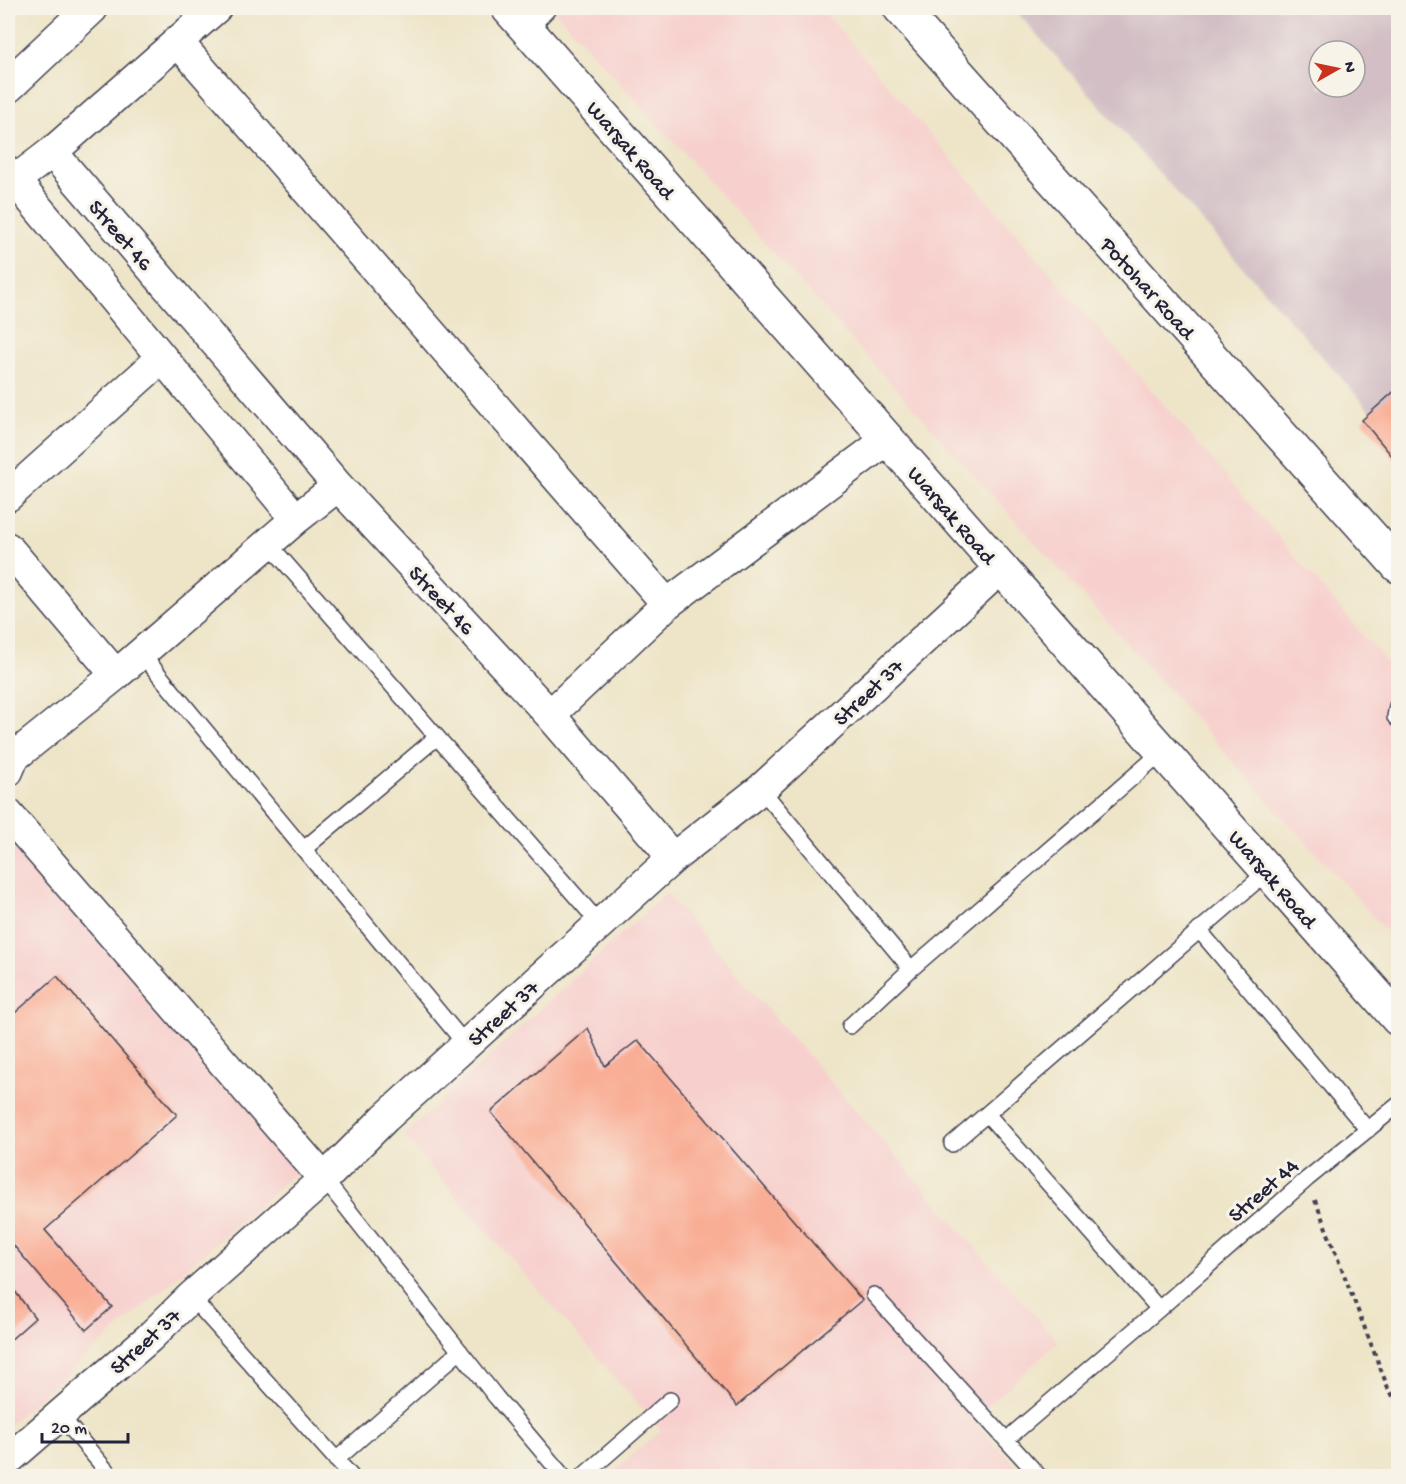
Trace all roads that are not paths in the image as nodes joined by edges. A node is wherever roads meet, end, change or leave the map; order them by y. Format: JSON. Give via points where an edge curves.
{"nodes":[{"id":1,"x":92,"y":8,"type":"edge"},
{"id":2,"x":216,"y":8,"type":"edge"},
{"id":3,"x":900,"y":8,"type":"edge"},
{"id":4,"x":528,"y":15,"type":"edge"},
{"id":5,"x":177,"y":41,"type":"junction"},
{"id":6,"x":8,"y":86,"type":"edge"},
{"id":7,"x":52,"y":152,"type":"junction"},
{"id":8,"x":11,"y":176,"type":"edge"},
{"id":9,"x":162,"y":358,"type":"junction"},
{"id":10,"x":888,"y":439,"type":"junction"},
{"id":11,"x":338,"y":486,"type":"junction"},
{"id":12,"x":8,"y":496,"type":"edge"},
{"id":13,"x":296,"y":519,"type":"junction"},
{"id":14,"x":268,"y":543,"type":"junction"},
{"id":15,"x":8,"y":548,"type":"edge"},
{"id":16,"x":1398,"y":566,"type":"edge"},
{"id":17,"x":1001,"y":568,"type":"junction"},
{"id":18,"x":668,"y":604,"type":"junction"},
{"id":19,"x":141,"y":653,"type":"junction"},
{"id":20,"x":116,"y":675,"type":"junction"},
{"id":21,"x":1398,"y":705,"type":"edge"},
{"id":22,"x":550,"y":715,"type":"junction"},
{"id":23,"x":1398,"y":720,"type":"edge"},
{"id":24,"x":437,"y":737,"type":"junction"},
{"id":25,"x":1163,"y":751,"type":"junction"},
{"id":26,"x":761,"y":789,"type":"junction"},
{"id":27,"x":8,"y":793,"type":"edge"},
{"id":28,"x":304,"y":849,"type":"junction"},
{"id":29,"x":673,"y":858,"type":"junction"},
{"id":30,"x":1268,"y":871,"type":"junction"},
{"id":31,"x":600,"y":924,"type":"junction"},
{"id":32,"x":1199,"y":930,"type":"junction"},
{"id":33,"x":911,"y":969,"type":"junction"},
{"id":34,"x":1398,"y":1019,"type":"edge"},
{"id":35,"x":850,"y":1026,"type":"dead end"},
{"id":36,"x":466,"y":1045,"type":"junction"},
{"id":37,"x":1398,"y":1105,"type":"edge"},
{"id":38,"x":987,"y":1114,"type":"junction"},
{"id":39,"x":1368,"y":1130,"type":"junction"},
{"id":40,"x":952,"y":1144,"type":"dead end"},
{"id":41,"x":324,"y":1179,"type":"junction"},
{"id":42,"x":874,"y":1295,"type":"dead end"},
{"id":43,"x":191,"y":1297,"type":"junction"},
{"id":44,"x":1159,"y":1309,"type":"junction"},
{"id":45,"x":460,"y":1351,"type":"junction"},
{"id":46,"x":670,"y":1401,"type":"dead end"},
{"id":47,"x":59,"y":1414,"type":"junction"},
{"id":48,"x":1014,"y":1433,"type":"dead end"},
{"id":49,"x":8,"y":1460,"type":"edge"},
{"id":50,"x":336,"y":1460,"type":"junction"},
{"id":51,"x":111,"y":1476,"type":"edge"},
{"id":52,"x":351,"y":1476,"type":"edge"},
{"id":53,"x":563,"y":1476,"type":"edge"},
{"id":54,"x":583,"y":1476,"type":"edge"},
{"id":55,"x":1039,"y":1476,"type":"edge"}],
"edges":[{"from":1,"to":6,"type":"street"},
{"from":2,"to":5,"type":"street"},
{"from":3,"to":16,"type":"street","name":"Potohar Road"},
{"from":4,"to":10,"type":"street","name":"Warsak Road"},
{"from":5,"to":7,"type":"street"},
{"from":5,"to":18,"type":"street"},
{"from":7,"to":8,"type":"street"},
{"from":7,"to":11,"type":"street","name":"Street 46"},
{"from":8,"to":9,"type":"street"},
{"from":9,"to":12,"type":"street"},
{"from":9,"to":13,"type":"street"},
{"from":10,"to":17,"type":"street","name":"Warsak Road"},
{"from":10,"to":18,"type":"street"},
{"from":11,"to":13,"type":"street"},
{"from":11,"to":22,"type":"street","name":"Street 46"},
{"from":13,"to":14,"type":"street"},
{"from":14,"to":19,"type":"street"},
{"from":14,"to":24,"type":"lane"},
{"from":15,"to":20,"type":"street"},
{"from":17,"to":25,"type":"street","name":"Warsak Road"},
{"from":17,"to":26,"type":"street","name":"Street 37"},
{"from":18,"to":22,"type":"street"},
{"from":19,"to":20,"type":"street"},
{"from":19,"to":28,"type":"lane"},
{"from":20,"to":27,"type":"street","via":[[14,757]]},
{"from":21,"to":23,"type":"lane"},
{"from":22,"to":29,"type":"street","name":"Street 46"},
{"from":24,"to":28,"type":"lane"},
{"from":24,"to":31,"type":"lane"},
{"from":25,"to":30,"type":"street","name":"Warsak Road"},
{"from":25,"to":33,"type":"lane"},
{"from":26,"to":29,"type":"street","name":"Street 37"},
{"from":26,"to":33,"type":"lane"},
{"from":27,"to":41,"type":"street"},
{"from":28,"to":36,"type":"lane"},
{"from":29,"to":31,"type":"street","name":"Street 37"},
{"from":30,"to":32,"type":"lane"},
{"from":30,"to":34,"type":"street","name":"Warsak Road"},
{"from":31,"to":36,"type":"street","name":"Street 37"},
{"from":32,"to":38,"type":"lane"},
{"from":32,"to":39,"type":"lane"},
{"from":33,"to":35,"type":"lane"},
{"from":36,"to":41,"type":"street","name":"Street 37","via":[[384,1118]]},
{"from":37,"to":39,"type":"lane","name":"Street 44"},
{"from":38,"to":40,"type":"lane"},
{"from":38,"to":44,"type":"lane"},
{"from":39,"to":44,"type":"lane","name":"Street 44"},
{"from":41,"to":43,"type":"street","name":"Street 37"},
{"from":41,"to":45,"type":"lane"},
{"from":42,"to":55,"type":"lane"},
{"from":43,"to":47,"type":"street","name":"Street 37","via":[[150,1338]]},
{"from":43,"to":50,"type":"lane"},
{"from":44,"to":48,"type":"lane","name":"Street 44"},
{"from":45,"to":50,"type":"lane"},
{"from":45,"to":53,"type":"lane"},
{"from":46,"to":54,"type":"lane"},
{"from":47,"to":49,"type":"street","name":"Street 37"},
{"from":47,"to":51,"type":"lane"},
{"from":50,"to":52,"type":"lane"}]}
